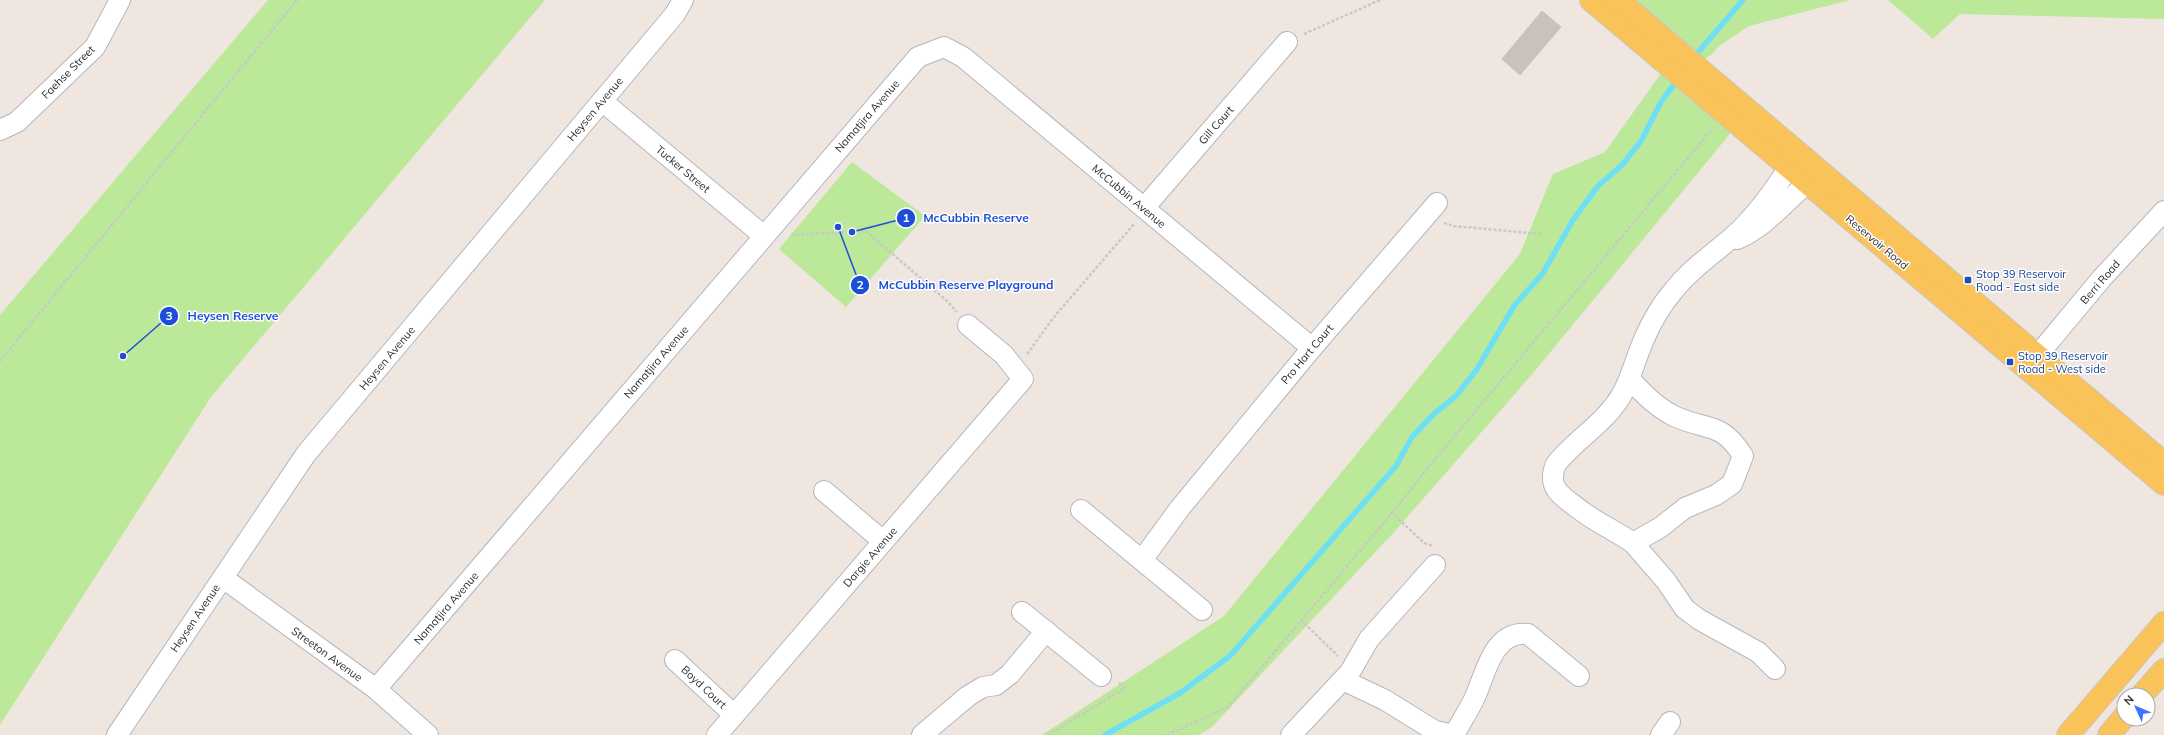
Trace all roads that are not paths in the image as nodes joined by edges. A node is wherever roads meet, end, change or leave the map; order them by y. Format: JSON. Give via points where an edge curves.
{"nodes":[{"id":1,"x":120,"y":0,"type":"edge"},
{"id":2,"x":683,"y":0,"type":"edge"},
{"id":3,"x":1591,"y":0,"type":"edge"},
{"id":4,"x":1621,"y":6,"type":"edge"},
{"id":5,"x":1287,"y":42,"type":"road end"},
{"id":6,"x":944,"y":47,"type":"joint"},
{"id":7,"x":1709,"y":88,"type":"junction"},
{"id":8,"x":602,"y":101,"type":"junction"},
{"id":9,"x":0,"y":130,"type":"edge"},
{"id":10,"x":1789,"y":167,"type":"junction"},
{"id":11,"x":1808,"y":183,"type":"junction"},
{"id":12,"x":1144,"y":208,"type":"junction"},
{"id":13,"x":1431,"y":210,"type":"road end"},
{"id":14,"x":2164,"y":211,"type":"edge"},
{"id":15,"x":764,"y":236,"type":"junction"},
{"id":16,"x":1723,"y":245,"type":"junction"},
{"id":17,"x":968,"y":325,"type":"road end"},
{"id":18,"x":1312,"y":348,"type":"junction"},
{"id":19,"x":2032,"y":362,"type":"junction"},
{"id":20,"x":1630,"y":379,"type":"junction"},
{"id":21,"x":2082,"y":394,"type":"junction"},
{"id":22,"x":2164,"y":448,"type":"edge"},
{"id":23,"x":2154,"y":465,"type":"edge"},
{"id":24,"x":2164,"y":484,"type":"edge"},
{"id":25,"x":824,"y":491,"type":"dead end"},
{"id":26,"x":2164,"y":495,"type":"edge"},
{"id":27,"x":1081,"y":510,"type":"dead end"},
{"id":28,"x":883,"y":542,"type":"junction"},
{"id":29,"x":1633,"y":543,"type":"junction"},
{"id":30,"x":1142,"y":560,"type":"junction"},
{"id":31,"x":1435,"y":565,"type":"road end"},
{"id":32,"x":223,"y":578,"type":"junction"},
{"id":33,"x":1202,"y":610,"type":"dead end"},
{"id":34,"x":2164,"y":610,"type":"edge"},
{"id":35,"x":1022,"y":612,"type":"dead end"},
{"id":36,"x":2164,"y":623,"type":"edge"},
{"id":37,"x":1046,"y":631,"type":"junction"},
{"id":38,"x":2143,"y":648,"type":"junction"},
{"id":39,"x":675,"y":660,"type":"dead end"},
{"id":40,"x":1775,"y":669,"type":"dead end"},
{"id":41,"x":2164,"y":670,"type":"edge"},
{"id":42,"x":1347,"y":674,"type":"junction"},
{"id":43,"x":1100,"y":676,"type":"road end"},
{"id":44,"x":1579,"y":676,"type":"dead end"},
{"id":45,"x":2149,"y":687,"type":"edge"},
{"id":46,"x":376,"y":689,"type":"junction"},
{"id":47,"x":734,"y":715,"type":"junction"},
{"id":48,"x":2116,"y":727,"type":"edge"},
{"id":49,"x":117,"y":735,"type":"edge"},
{"id":50,"x":428,"y":735,"type":"edge"},
{"id":51,"x":717,"y":735,"type":"edge"},
{"id":52,"x":922,"y":735,"type":"edge"},
{"id":53,"x":1291,"y":735,"type":"edge"},
{"id":54,"x":1454,"y":735,"type":"edge"},
{"id":55,"x":2068,"y":735,"type":"edge"},
{"id":56,"x":2109,"y":735,"type":"edge"}],
"edges":[{"from":1,"to":9,"type":"street","name":"Faehse Street","via":[[95,47],[17,122]]},
{"from":2,"to":8,"type":"street","name":"Heysen Avenue","via":[[675,14]]},
{"from":3,"to":4,"type":"main road","name":"Reservoir Road"},
{"from":4,"to":7,"type":"main road","name":"Reservoir Road","via":[[1671,57]]},
{"from":5,"to":12,"type":"street","name":"Gill Court"},
{"from":6,"to":12,"type":"street","name":"McCubbin Avenue","via":[[963,57]]},
{"from":6,"to":15,"type":"street","name":"Namatjira Avenue","via":[[918,57]]},
{"from":7,"to":10,"type":"main road","name":"Reservoir Road","via":[[1725,113]]},
{"from":7,"to":19,"type":"main road","name":"Reservoir Road"},
{"from":8,"to":15,"type":"street","name":"Tucker Street"},
{"from":8,"to":32,"type":"street","name":"Heysen Avenue","via":[[306,454]]},
{"from":10,"to":11,"type":"main road","name":"Reservoir Road"},
{"from":10,"to":16,"type":"street","via":[[1745,224]]},
{"from":11,"to":16,"type":"street","via":[[1761,226]]},
{"from":11,"to":19,"type":"main road","name":"Reservoir Road"},
{"from":12,"to":18,"type":"street","name":"McCubbin Avenue"},
{"from":13,"to":18,"type":"street","name":"Pro Hart Court"},
{"from":14,"to":19,"type":"street","name":"Berri Road","via":[[2102,278]]},
{"from":15,"to":46,"type":"street","name":"Namatjira Avenue"},
{"from":16,"to":20,"type":"street","via":[[1690,272],[1656,316],[1644,338]]},
{"from":17,"to":28,"type":"street","name":"Dargie Avenue","via":[[1004,355],[1018,373]]},
{"from":18,"to":30,"type":"street","name":"Pro Hart Court","via":[[1180,508]]},
{"from":19,"to":21,"type":"main road","name":"Reservoir Road"},
{"from":19,"to":23,"type":"main road","name":"Reservoir Road"},
{"from":20,"to":29,"type":"street","via":[[1610,412],[1556,464],[1553,483],[1557,492],[1566,501],[1594,521]]},
{"from":20,"to":29,"type":"street","via":[[1647,398],[1662,409],[1676,417],[1724,433],[1743,456],[1732,484],[1685,508],[1661,527]]},
{"from":21,"to":22,"type":"main road"},
{"from":21,"to":23,"type":"main road","name":"Reservoir Road"},
{"from":23,"to":24,"type":"main road","name":"Reservoir Road"},
{"from":23,"to":26,"type":"main road"},
{"from":25,"to":28,"type":"street"},
{"from":27,"to":30,"type":"street"},
{"from":28,"to":47,"type":"street","name":"Dargie Avenue"},
{"from":29,"to":40,"type":"street","via":[[1666,581],[1685,609],[1758,652]]},
{"from":30,"to":33,"type":"street"},
{"from":31,"to":42,"type":"street","via":[[1369,639]]},
{"from":32,"to":46,"type":"street","name":"Streeton Avenue"},
{"from":32,"to":49,"type":"street","name":"Heysen Avenue"},
{"from":34,"to":38,"type":"main road"},
{"from":35,"to":37,"type":"street"},
{"from":36,"to":38,"type":"main road"},
{"from":37,"to":43,"type":"street"},
{"from":37,"to":52,"type":"street","via":[[1010,674],[996,685],[983,687],[968,696]]},
{"from":38,"to":55,"type":"main road"},
{"from":39,"to":47,"type":"street","name":"Boyd Court"},
{"from":41,"to":45,"type":"main road"},
{"from":42,"to":53,"type":"street"},
{"from":42,"to":54,"type":"street","via":[[1435,731]]},
{"from":44,"to":54,"type":"street","via":[[1528,634],[1517,633],[1509,636],[1488,664],[1474,699]]},
{"from":46,"to":50,"type":"street","name":"Streeton Avenue"},
{"from":47,"to":51,"type":"street","name":"Dargie Avenue"},
{"from":48,"to":56,"type":"main road"}]}
